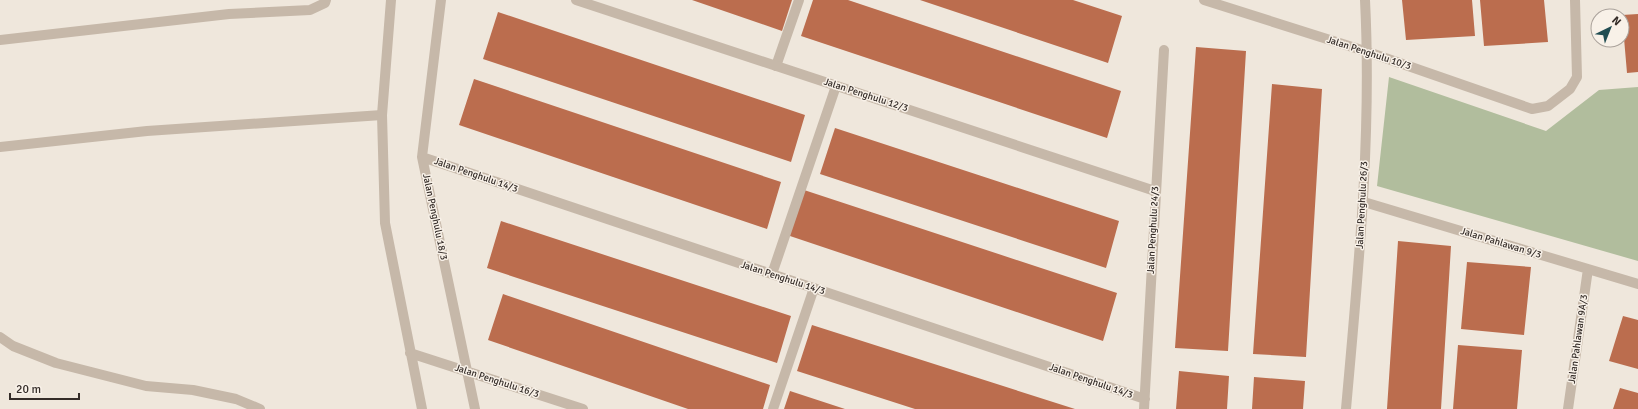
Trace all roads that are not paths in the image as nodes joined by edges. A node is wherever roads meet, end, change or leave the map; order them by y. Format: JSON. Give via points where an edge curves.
{"nodes":[{"id":1,"x":326,"y":0,"type":"edge"},
{"id":2,"x":391,"y":0,"type":"edge"},
{"id":3,"x":441,"y":0,"type":"edge"},
{"id":4,"x":576,"y":0,"type":"edge"},
{"id":5,"x":799,"y":0,"type":"edge"},
{"id":6,"x":1204,"y":0,"type":"edge"},
{"id":7,"x":1365,"y":0,"type":"edge"},
{"id":8,"x":1575,"y":0,"type":"edge"},
{"id":9,"x":0,"y":40,"type":"edge"},
{"id":10,"x":1164,"y":50,"type":"dead end"},
{"id":11,"x":1368,"y":52,"type":"junction"},
{"id":12,"x":776,"y":66,"type":"junction"},
{"id":13,"x":836,"y":86,"type":"junction"},
{"id":14,"x":382,"y":115,"type":"junction"},
{"id":15,"x":0,"y":147,"type":"edge"},
{"id":16,"x":422,"y":157,"type":"junction"},
{"id":17,"x":1155,"y":191,"type":"junction"},
{"id":18,"x":1364,"y":202,"type":"junction"},
{"id":19,"x":1588,"y":269,"type":"junction"},
{"id":20,"x":772,"y":274,"type":"junction"},
{"id":21,"x":1638,"y":284,"type":"edge"},
{"id":22,"x":814,"y":288,"type":"junction"},
{"id":23,"x":0,"y":337,"type":"edge"},
{"id":24,"x":410,"y":353,"type":"junction"},
{"id":25,"x":466,"y":371,"type":"junction"},
{"id":26,"x":1144,"y":404,"type":"edge"},
{"id":27,"x":260,"y":409,"type":"edge"},
{"id":28,"x":422,"y":409,"type":"edge"},
{"id":29,"x":475,"y":409,"type":"edge"},
{"id":30,"x":583,"y":409,"type":"edge"},
{"id":31,"x":773,"y":409,"type":"edge"},
{"id":32,"x":1346,"y":409,"type":"edge"},
{"id":33,"x":1568,"y":409,"type":"edge"}],
"edges":[{"from":1,"to":9,"type":"street","via":[[325,3],[310,10],[229,14]]},
{"from":2,"to":14,"type":"street"},
{"from":3,"to":16,"type":"street","name":"Jalan Penghulu 18/3"},
{"from":4,"to":12,"type":"street","name":"Jalan Penghulu 12/3"},
{"from":5,"to":12,"type":"street"},
{"from":6,"to":11,"type":"street","name":"Jalan Penghulu 10/3"},
{"from":7,"to":11,"type":"street","name":"Jalan Penghulu 26/3"},
{"from":8,"to":11,"type":"street","name":"Jalan Penghulu 10/3","via":[[1577,77],[1570,89],[1548,106],[1532,109]]},
{"from":10,"to":17,"type":"street","name":"Jalan Penghulu 24/3"},
{"from":11,"to":18,"type":"street","name":"Jalan Penghulu 26/3"},
{"from":12,"to":13,"type":"street","name":"Jalan Penghulu 12/3"},
{"from":13,"to":17,"type":"street","name":"Jalan Penghulu 12/3"},
{"from":13,"to":20,"type":"street"},
{"from":14,"to":15,"type":"street","via":[[147,131]]},
{"from":14,"to":24,"type":"street","via":[[385,223]]},
{"from":16,"to":20,"type":"street","name":"Jalan Penghulu 14/3"},
{"from":16,"to":25,"type":"street","name":"Jalan Penghulu 18/3"},
{"from":17,"to":26,"type":"street","name":"Jalan Penghulu 24/3"},
{"from":18,"to":19,"type":"street","name":"Jalan Pahlawan 9/3"},
{"from":18,"to":32,"type":"street","name":"Jalan Penghulu 26/3"},
{"from":19,"to":21,"type":"street","name":"Jalan Pahlawan 9/3"},
{"from":19,"to":33,"type":"street","name":"Jalan Pahlawan 9A/3"},
{"from":20,"to":22,"type":"street","name":"Jalan Penghulu 14/3"},
{"from":22,"to":26,"type":"street","name":"Jalan Penghulu 14/3"},
{"from":22,"to":31,"type":"street"},
{"from":23,"to":27,"type":"street","via":[[13,346],[56,363],[146,386],[193,390],[236,399]]},
{"from":24,"to":25,"type":"street","name":"Jalan Penghulu 16/3"},
{"from":24,"to":28,"type":"street"},
{"from":25,"to":29,"type":"street","name":"Jalan Penghulu 18/3"},
{"from":25,"to":30,"type":"street","name":"Jalan Penghulu 16/3"}]}
